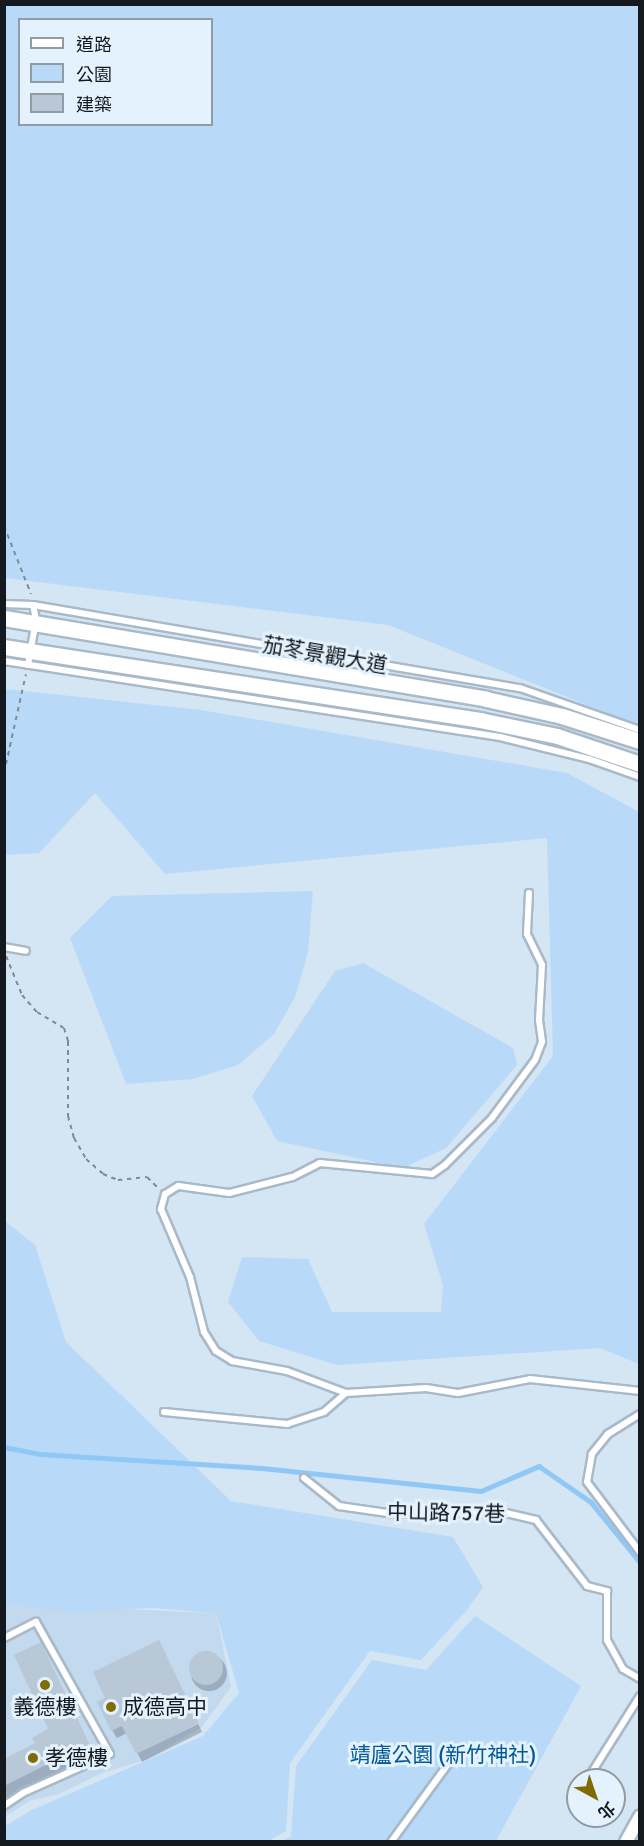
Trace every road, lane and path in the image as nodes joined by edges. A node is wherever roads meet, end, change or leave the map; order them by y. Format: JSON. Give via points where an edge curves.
{"nodes":[{"id":1,"x":4,"y":526,"type":"edge"},
{"id":2,"x":4,"y":604,"type":"edge"},
{"id":3,"x":35,"y":613,"type":"junction"},
{"id":4,"x":4,"y":618,"type":"edge"},
{"id":5,"x":4,"y":647,"type":"edge"},
{"id":6,"x":29,"y":657,"type":"junction"},
{"id":7,"x":4,"y":661,"type":"edge"},
{"id":8,"x":639,"y":730,"type":"edge"},
{"id":9,"x":639,"y":741,"type":"edge"},
{"id":10,"x":639,"y":764,"type":"edge"},
{"id":11,"x":4,"y":773,"type":"edge"},
{"id":12,"x":639,"y":777,"type":"edge"},
{"id":13,"x":529,"y":893,"type":"dead end"},
{"id":14,"x":4,"y":947,"type":"edge"},
{"id":15,"x":26,"y":951,"type":"dead end"},
{"id":16,"x":4,"y":953,"type":"edge"},
{"id":17,"x":165,"y":1194,"type":"junction"},
{"id":18,"x":639,"y":1391,"type":"edge"},
{"id":19,"x":346,"y":1393,"type":"junction"},
{"id":20,"x":164,"y":1412,"type":"dead end"},
{"id":21,"x":639,"y":1414,"type":"edge"},
{"id":22,"x":303,"y":1478,"type":"dead end"},
{"id":23,"x":639,"y":1551,"type":"edge"},
{"id":24,"x":4,"y":1638,"type":"edge"},
{"id":25,"x":639,"y":1679,"type":"edge"},
{"id":26,"x":639,"y":1696,"type":"edge"},
{"id":27,"x":448,"y":1764,"type":"dead end"},
{"id":28,"x":594,"y":1768,"type":"edge"},
{"id":29,"x":4,"y":1806,"type":"edge"},
{"id":30,"x":639,"y":1817,"type":"edge"},
{"id":31,"x":629,"y":1840,"type":"edge"},
{"id":32,"x":392,"y":1842,"type":"edge"}],
"edges":[{"from":1,"to":3,"type":"path","via":[[28,580]]},
{"from":2,"to":3,"type":"lane","name":"茄苳景觀大道"},
{"from":3,"to":4,"type":"street","name":"茄苳景觀大道"},
{"from":3,"to":6,"type":"lane"},
{"from":3,"to":8,"type":"lane","name":"茄苳景觀大道","via":[[520,688]]},
{"from":3,"to":9,"type":"street","name":"茄苳景觀大道","via":[[486,699],[562,716]]},
{"from":5,"to":6,"type":"street","name":"茄苳景觀大道"},
{"from":6,"to":7,"type":"lane","name":"茄苳景觀大道"},
{"from":6,"to":10,"type":"street","name":"茄苳景觀大道","via":[[480,720],[556,736]]},
{"from":6,"to":11,"type":"path"},
{"from":6,"to":12,"type":"lane","name":"茄苳景觀大道","via":[[500,737],[589,759]]},
{"from":13,"to":17,"type":"lane","via":[[527,934],[542,965],[542,1042],[535,1060],[492,1118],[445,1165],[432,1174],[320,1163],[292,1178],[229,1193],[178,1186]]},
{"from":14,"to":15,"type":"lane"},
{"from":16,"to":17,"type":"path","via":[[22,995],[37,1012],[64,1028],[68,1041],[68,1116],[86,1159],[103,1174],[118,1180],[147,1177]]},
{"from":17,"to":19,"type":"lane","via":[[162,1209],[190,1277],[204,1332],[216,1351],[232,1361],[287,1371]]},
{"from":18,"to":19,"type":"lane","via":[[531,1379],[458,1393],[426,1388]]},
{"from":19,"to":20,"type":"lane","via":[[324,1412],[287,1424]]},
{"from":21,"to":23,"type":"lane","via":[[602,1440],[592,1454],[587,1482]]},
{"from":22,"to":25,"type":"lane","name":"中山路757巷","via":[[339,1506],[394,1514],[506,1513],[536,1520],[587,1586],[607,1591],[608,1640],[623,1669]]},
{"from":24,"to":29,"type":"lane","via":[[36,1622],[110,1754],[23,1793]]},
{"from":26,"to":28,"type":"lane"},
{"from":27,"to":32,"type":"lane"},
{"from":30,"to":31,"type":"street"}]}
